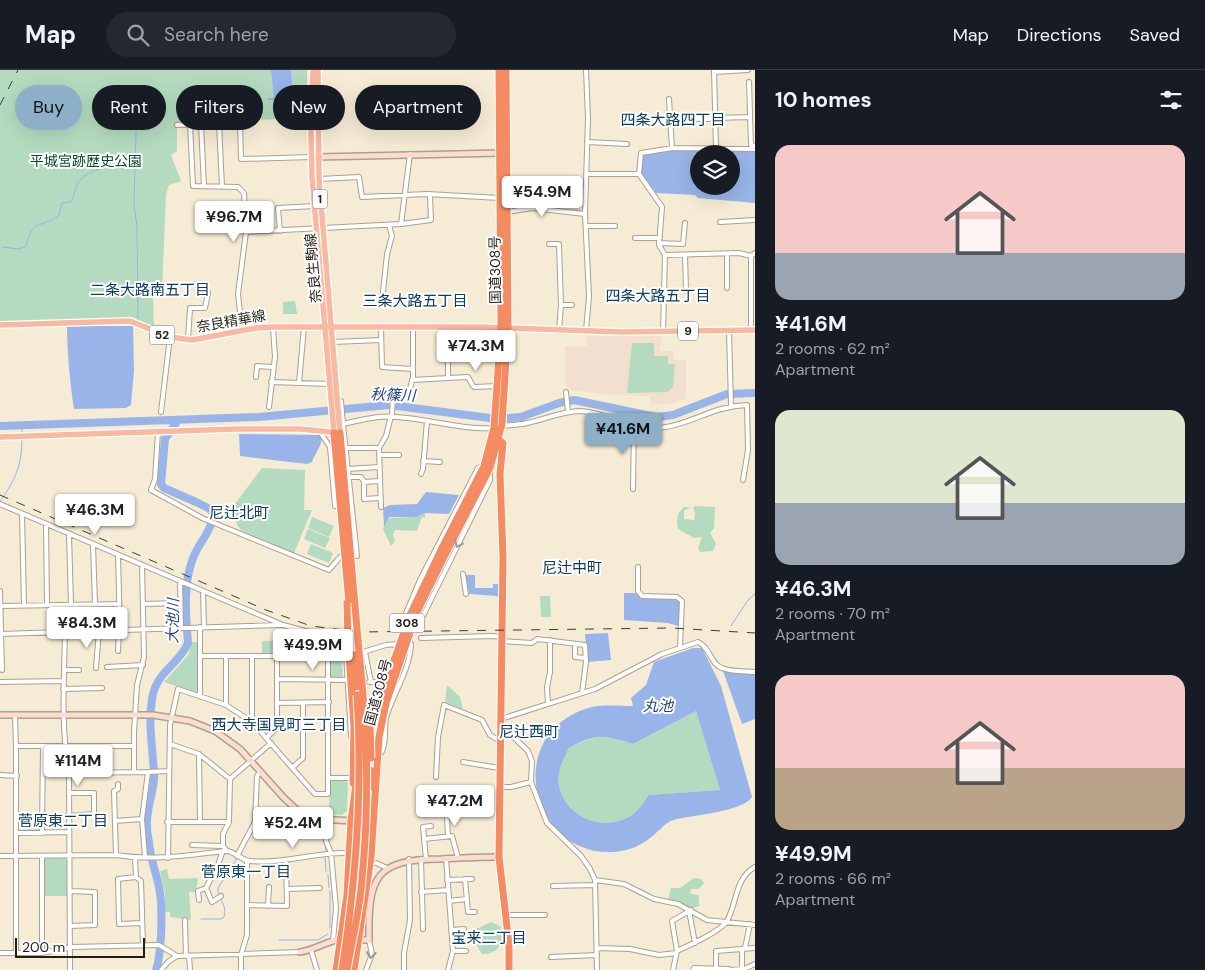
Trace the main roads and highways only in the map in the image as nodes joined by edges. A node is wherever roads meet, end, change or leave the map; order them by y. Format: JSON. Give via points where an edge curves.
{"nodes":[{"id":1,"x":313,"y":70,"type":"edge"},
{"id":2,"x":318,"y":70,"type":"edge"},
{"id":3,"x":499,"y":70,"type":"edge"},
{"id":4,"x":506,"y":70,"type":"edge"},
{"id":5,"x":503,"y":153,"type":"junction"},
{"id":6,"x":315,"y":157,"type":"junction"},
{"id":7,"x":504,"y":212,"type":"junction"},
{"id":8,"x":320,"y":228,"type":"junction"},
{"id":9,"x":0,"y":325,"type":"edge"},
{"id":10,"x":328,"y":328,"type":"junction"},
{"id":11,"x":504,"y":328,"type":"junction"},
{"id":12,"x":753,"y":330,"type":"edge"},
{"id":13,"x":337,"y":403,"type":"junction"},
{"id":14,"x":500,"y":409,"type":"junction"},
{"id":15,"x":498,"y":426,"type":"junction"},
{"id":16,"x":337,"y":433,"type":"junction"},
{"id":17,"x":0,"y":437,"type":"edge"},
{"id":18,"x":498,"y":440,"type":"junction"},
{"id":19,"x":487,"y":467,"type":"junction"},
{"id":20,"x":500,"y":474,"type":"junction"},
{"id":21,"x":350,"y":604,"type":"junction"},
{"id":22,"x":353,"y":640,"type":"junction"},
{"id":23,"x":362,"y":694,"type":"junction"},
{"id":24,"x":383,"y":702,"type":"junction"},
{"id":25,"x":374,"y":717,"type":"junction"},
{"id":26,"x":351,"y":821,"type":"junction"},
{"id":27,"x":371,"y":821,"type":"junction"},
{"id":28,"x":344,"y":955,"type":"junction"},
{"id":29,"x":336,"y":970,"type":"edge"},
{"id":30,"x":342,"y":970,"type":"edge"},
{"id":31,"x":347,"y":970,"type":"edge"},
{"id":32,"x":354,"y":970,"type":"edge"},
{"id":33,"x":509,"y":970,"type":"edge"}],
"edges":[{"from":1,"to":6,"type":"main road","name":"奈良生駒線","number":"1"},
{"from":2,"to":6,"type":"main road","name":"奈良生駒線","number":"1"},
{"from":3,"to":5,"type":"highway","name":"国道308号","number":"308"},
{"from":4,"to":5,"type":"highway","name":"国道308号","number":"308"},
{"from":5,"to":7,"type":"highway","name":"国道308号","number":"308"},
{"from":5,"to":7,"type":"highway","name":"国道308号","number":"308","via":[[500,198]]},
{"from":6,"to":8,"type":"main road","name":"奈良生駒線","number":"1"},
{"from":6,"to":8,"type":"main road","name":"奈良生駒線","number":"1","via":[[315,206]]},
{"from":7,"to":11,"type":"highway","name":"国道308号","number":"308"},
{"from":8,"to":10,"type":"main road","name":"奈良生駒線","number":"1"},
{"from":9,"to":10,"type":"main road","name":"奈良精華線","number":"52","via":[[130,322],[170,338],[188,340],[273,327]]},
{"from":10,"to":11,"type":"main road","name":"奈良精華線","number":"52"},
{"from":10,"to":13,"type":"main road","name":"奈良生駒線","number":"1"},
{"from":10,"to":13,"type":"main road","name":"奈良生駒線","number":"1","via":[[330,384]]},
{"from":11,"to":12,"type":"main road","number":"9","via":[[663,332]]},
{"from":11,"to":14,"type":"highway","name":"国道308号","number":"308"},
{"from":11,"to":14,"type":"highway","name":"国道308号","number":"308","via":[[498,386]]},
{"from":13,"to":16,"type":"main road","name":"奈良生駒線","number":"1"},
{"from":14,"to":15,"type":"highway","number":"308"},
{"from":15,"to":18,"type":"highway","name":"国道308号","number":"308"},
{"from":15,"to":19,"type":"highway","name":"国道308号","number":"308"},
{"from":16,"to":17,"type":"main road","via":[[236,429]]},
{"from":16,"to":21,"type":"highway"},
{"from":16,"to":21,"type":"highway","via":[[343,559]]},
{"from":18,"to":19,"type":"highway","name":"国道308号","number":"308"},
{"from":18,"to":20,"type":"highway","number":"308","via":[[503,443]]},
{"from":19,"to":20,"type":"highway"},
{"from":19,"to":24,"type":"highway","name":"国道308号","number":"308","bridge":true,"via":[[410,615]]},
{"from":20,"to":33,"type":"highway","number":"308","via":[[499,857]]},
{"from":21,"to":22,"type":"highway","bridge":true},
{"from":22,"to":23,"type":"highway","name":"国道308号","number":"308"},
{"from":22,"to":26,"type":"highway"},
{"from":23,"to":27,"type":"highway","bridge":true,"via":[[371,742]]},
{"from":23,"to":28,"type":"highway","name":"国道308号","number":"308","bridge":true,"via":[[354,860]]},
{"from":23,"to":31,"type":"highway","name":"国道308号","number":"308","bridge":true,"via":[[367,769],[363,862],[361,893]]},
{"from":24,"to":25,"type":"highway","name":"国道308号","number":"308"},
{"from":24,"to":27,"type":"highway","name":"国道308号","number":"308"},
{"from":25,"to":26,"type":"highway","name":"国道308号","number":"308","via":[[356,782]]},
{"from":25,"to":28,"type":"highway","number":"308","bridge":true,"via":[[364,776],[358,868]]},
{"from":26,"to":29,"type":"highway","name":"国道308号","number":"308","via":[[348,886],[337,940]]},
{"from":27,"to":32,"type":"highway","via":[[371,857]]},
{"from":28,"to":30,"type":"highway","name":"国道308号","number":"308","bridge":true}]}
